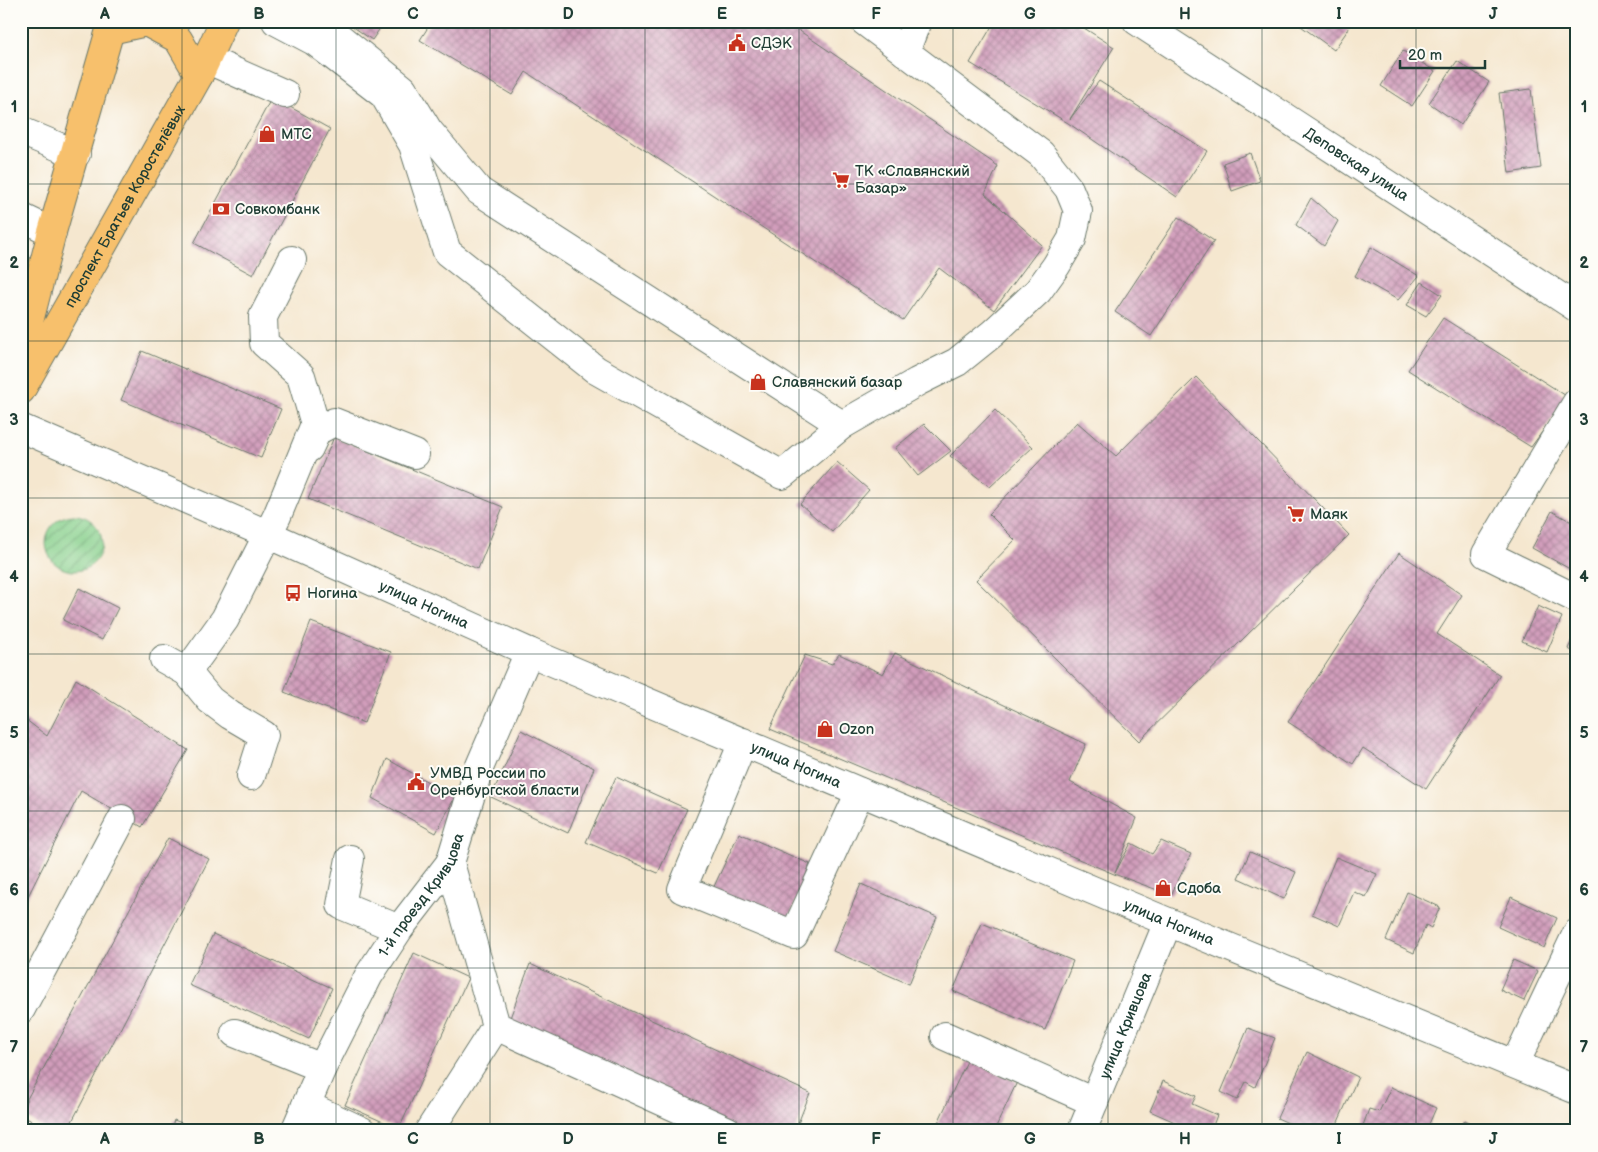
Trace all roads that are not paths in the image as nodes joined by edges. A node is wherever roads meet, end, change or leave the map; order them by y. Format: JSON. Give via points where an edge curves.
{"nodes":[{"id":1,"x":224,"y":21,"type":"edge"},
{"id":2,"x":276,"y":21,"type":"edge"},
{"id":3,"x":319,"y":21,"type":"edge"},
{"id":4,"x":864,"y":21,"type":"edge"},
{"id":5,"x":917,"y":21,"type":"edge"},
{"id":6,"x":1136,"y":21,"type":"edge"},
{"id":7,"x":112,"y":26,"type":"edge"},
{"id":8,"x":905,"y":52,"type":"junction"},
{"id":9,"x":203,"y":67,"type":"junction"},
{"id":10,"x":285,"y":94,"type":"dead end"},
{"id":11,"x":21,"y":131,"type":"edge"},
{"id":12,"x":76,"y":154,"type":"junction"},
{"id":13,"x":21,"y":216,"type":"edge"},
{"id":14,"x":52,"y":232,"type":"junction"},
{"id":15,"x":292,"y":260,"type":"dead end"},
{"id":16,"x":1577,"y":308,"type":"edge"},
{"id":17,"x":21,"y":353,"type":"edge"},
{"id":18,"x":21,"y":390,"type":"edge"},
{"id":19,"x":1577,"y":402,"type":"edge"},
{"id":20,"x":842,"y":426,"type":"junction"},
{"id":21,"x":21,"y":428,"type":"edge"},
{"id":22,"x":415,"y":454,"type":"dead end"},
{"id":23,"x":272,"y":525,"type":"junction"},
{"id":24,"x":1577,"y":599,"type":"edge"},
{"id":25,"x":529,"y":652,"type":"junction"},
{"id":26,"x":164,"y":659,"type":"dead end"},
{"id":27,"x":187,"y":672,"type":"junction"},
{"id":28,"x":743,"y":742,"type":"junction"},
{"id":29,"x":251,"y":776,"type":"dead end"},
{"id":30,"x":860,"y":792,"type":"junction"},
{"id":31,"x":122,"y":819,"type":"dead end"},
{"id":32,"x":350,"y":859,"type":"dead end"},
{"id":33,"x":450,"y":863,"type":"junction"},
{"id":34,"x":1168,"y":922,"type":"junction"},
{"id":35,"x":399,"y":929,"type":"junction"},
{"id":36,"x":1577,"y":933,"type":"edge"},
{"id":37,"x":21,"y":1009,"type":"edge"},
{"id":38,"x":496,"y":1026,"type":"junction"},
{"id":39,"x":235,"y":1033,"type":"dead end"},
{"id":40,"x":945,"y":1036,"type":"dead end"},
{"id":41,"x":1515,"y":1064,"type":"junction"},
{"id":42,"x":322,"y":1068,"type":"junction"},
{"id":43,"x":1577,"y":1090,"type":"edge"},
{"id":44,"x":1094,"y":1102,"type":"junction"},
{"id":45,"x":306,"y":1105,"type":"junction"},
{"id":46,"x":295,"y":1131,"type":"edge"},
{"id":47,"x":362,"y":1131,"type":"edge"},
{"id":48,"x":429,"y":1131,"type":"edge"},
{"id":49,"x":728,"y":1131,"type":"edge"},
{"id":50,"x":1082,"y":1131,"type":"edge"}],
"edges":[{"from":1,"to":9,"type":"main road","name":"проспект Братьев Коростелёвых"},
{"from":2,"to":20,"type":"street","via":[[314,41],[384,95],[413,145],[448,252],[596,370],[782,475]]},
{"from":3,"to":20,"type":"street","via":[[403,89],[428,130],[479,191]]},
{"from":4,"to":8,"type":"street"},
{"from":5,"to":8,"type":"street"},
{"from":6,"to":16,"type":"street","name":"Деповская улица"},
{"from":7,"to":9,"type":"main road","via":[[146,22],[178,39]]},
{"from":7,"to":12,"type":"main road"},
{"from":8,"to":20,"type":"street","via":[[1041,154],[1069,189],[1078,212],[1072,239],[1056,266],[1038,291],[993,333],[957,362]]},
{"from":9,"to":10,"type":"street"},
{"from":9,"to":18,"type":"main road","name":"проспект Братьев Коростелёвых"},
{"from":11,"to":12,"type":"street"},
{"from":12,"to":14,"type":"main road"},
{"from":13,"to":14,"type":"street"},
{"from":14,"to":17,"type":"main road"},
{"from":15,"to":23,"type":"street","via":[[263,317],[264,343],[301,376],[315,424]]},
{"from":19,"to":24,"type":"street","via":[[1486,554]]},
{"from":21,"to":23,"type":"street","name":"улица Ногина"},
{"from":22,"to":23,"type":"street","via":[[334,422],[317,431]]},
{"from":23,"to":25,"type":"street","name":"улица Ногина"},
{"from":23,"to":27,"type":"street","via":[[225,619]]},
{"from":25,"to":28,"type":"street","name":"улица Ногина"},
{"from":25,"to":33,"type":"street","name":"1-й проезд Кривцова","via":[[479,768]]},
{"from":26,"to":27,"type":"street"},
{"from":27,"to":29,"type":"street","via":[[210,700],[264,735]]},
{"from":28,"to":30,"type":"street","name":"улица Ногина"},
{"from":28,"to":30,"type":"street","via":[[682,889],[794,936]]},
{"from":30,"to":34,"type":"street","name":"улица Ногина"},
{"from":31,"to":37,"type":"street"},
{"from":32,"to":35,"type":"street","via":[[340,905]]},
{"from":33,"to":35,"type":"street","name":"1-й проезд Кривцова"},
{"from":33,"to":38,"type":"street"},
{"from":34,"to":41,"type":"street","name":"улица Ногина"},
{"from":34,"to":44,"type":"street","name":"улица Кривцова"},
{"from":35,"to":42,"type":"street","name":"1-й проезд Кривцова","via":[[368,975]]},
{"from":36,"to":41,"type":"street"},
{"from":38,"to":48,"type":"street"},
{"from":38,"to":49,"type":"street"},
{"from":39,"to":42,"type":"street"},
{"from":40,"to":44,"type":"street"},
{"from":41,"to":43,"type":"street","name":"улица Ногина"},
{"from":42,"to":45,"type":"street","name":"1-й проезд Кривцова"},
{"from":44,"to":50,"type":"street","name":"улица Кривцова"},
{"from":45,"to":46,"type":"street","name":"1-й проезд Кривцова"},
{"from":45,"to":47,"type":"street"}]}
